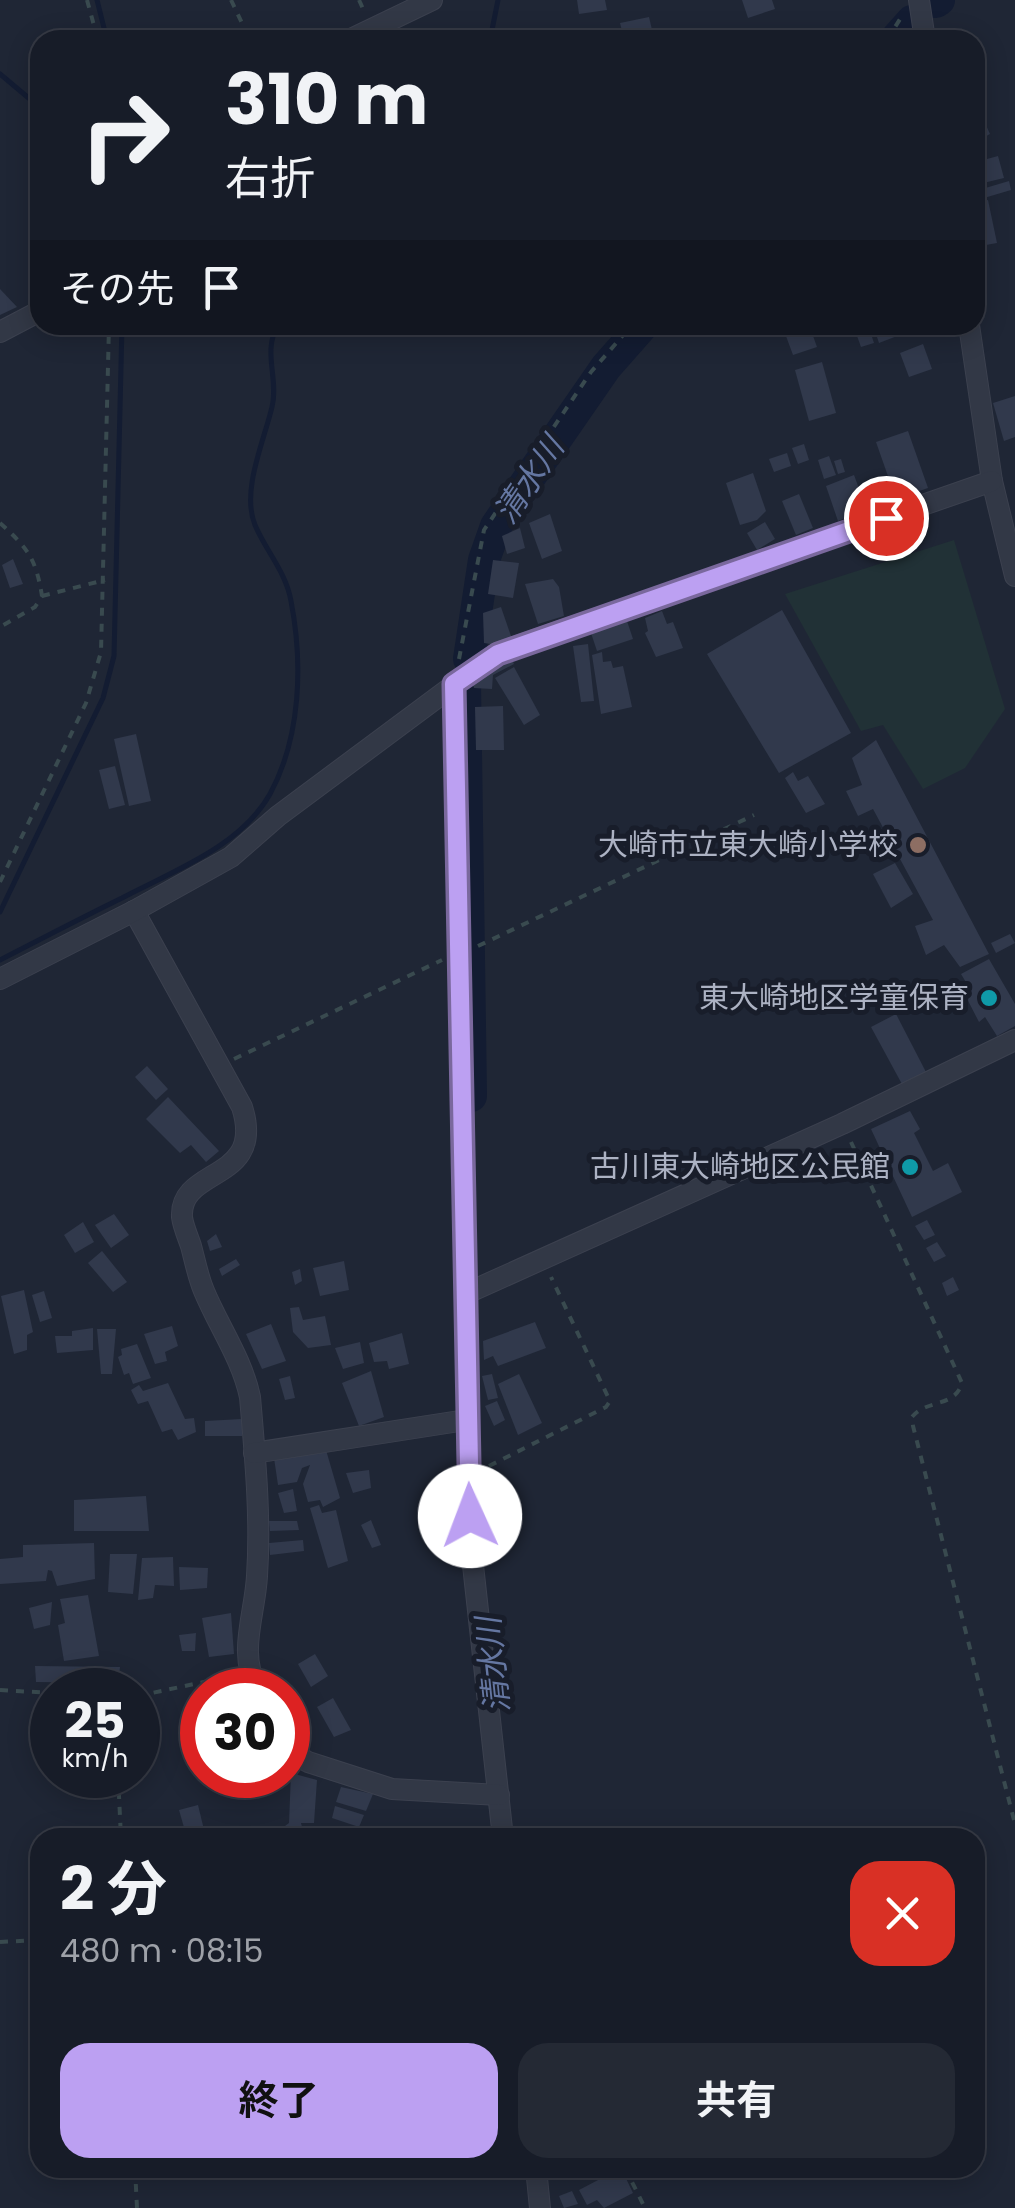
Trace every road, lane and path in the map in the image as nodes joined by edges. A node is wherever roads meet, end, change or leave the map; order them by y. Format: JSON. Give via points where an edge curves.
{"nodes":[{"id":1,"x":87,"y":0,"type":"edge"},
{"id":2,"x":231,"y":0,"type":"edge"},
{"id":3,"x":432,"y":0,"type":"edge"},
{"id":4,"x":919,"y":0,"type":"edge"},
{"id":5,"x":95,"y":30,"type":"edge"},
{"id":6,"x":245,"y":30,"type":"edge"},
{"id":7,"x":370,"y":30,"type":"edge"},
{"id":8,"x":924,"y":30,"type":"edge"},
{"id":9,"x":30,"y":316,"type":"edge"},
{"id":10,"x":0,"y":332,"type":"edge"},
{"id":11,"x":109,"y":335,"type":"edge"},
{"id":12,"x":623,"y":335,"type":"edge"},
{"id":13,"x":970,"y":335,"type":"edge"},
{"id":14,"x":992,"y":481,"type":"junction"},
{"id":15,"x":0,"y":522,"type":"edge"},
{"id":16,"x":1015,"y":576,"type":"edge"},
{"id":17,"x":105,"y":580,"type":"junction"},
{"id":18,"x":42,"y":596,"type":"junction"},
{"id":19,"x":0,"y":627,"type":"edge"},
{"id":20,"x":454,"y":684,"type":"junction"},
{"id":21,"x":754,"y":815,"type":"dead end"},
{"id":22,"x":0,"y":882,"type":"edge"},
{"id":23,"x":134,"y":911,"type":"junction"},
{"id":24,"x":467,"y":950,"type":"junction"},
{"id":25,"x":0,"y":979,"type":"edge"},
{"id":26,"x":1015,"y":1040,"type":"edge"},
{"id":27,"x":220,"y":1066,"type":"junction"},
{"id":28,"x":842,"y":1124,"type":"junction"},
{"id":29,"x":542,"y":1259,"type":"junction"},
{"id":30,"x":465,"y":1294,"type":"junction"},
{"id":31,"x":466,"y":1420,"type":"junction"},
{"id":32,"x":254,"y":1453,"type":"junction"},
{"id":33,"x":487,"y":1467,"type":"dead end"},
{"id":34,"x":247,"y":1666,"type":"joint"},
{"id":35,"x":0,"y":1690,"type":"edge"},
{"id":36,"x":160,"y":1691,"type":"edge"},
{"id":37,"x":30,"y":1692,"type":"edge"},
{"id":38,"x":310,"y":1763,"type":"edge"},
{"id":39,"x":499,"y":1795,"type":"junction"},
{"id":40,"x":119,"y":1798,"type":"edge"},
{"id":41,"x":1015,"y":1824,"type":"edge"},
{"id":42,"x":121,"y":1828,"type":"edge"},
{"id":43,"x":502,"y":1828,"type":"edge"},
{"id":44,"x":30,"y":1940,"type":"edge"},
{"id":45,"x":0,"y":1942,"type":"edge"},
{"id":46,"x":136,"y":2178,"type":"edge"},
{"id":47,"x":537,"y":2178,"type":"edge"},
{"id":48,"x":630,"y":2178,"type":"edge"},
{"id":49,"x":137,"y":2208,"type":"edge"},
{"id":50,"x":540,"y":2208,"type":"edge"},
{"id":51,"x":645,"y":2208,"type":"edge"}],
"edges":[{"from":1,"to":5,"type":"path"},
{"from":2,"to":6,"type":"path"},
{"from":3,"to":7,"type":"street"},
{"from":4,"to":8,"type":"street"},
{"from":9,"to":10,"type":"street"},
{"from":11,"to":17,"type":"path"},
{"from":12,"to":20,"type":"path","via":[[484,530]]},
{"from":13,"to":14,"type":"street"},
{"from":14,"to":16,"type":"street"},
{"from":14,"to":20,"type":"street","via":[[498,654]]},
{"from":15,"to":18,"type":"path","via":[[37,565]]},
{"from":17,"to":18,"type":"path"},
{"from":17,"to":22,"type":"path","via":[[96,680]]},
{"from":18,"to":19,"type":"path","via":[[36,607]]},
{"from":20,"to":23,"type":"street","via":[[231,856]]},
{"from":20,"to":24,"type":"street"},
{"from":21,"to":24,"type":"path"},
{"from":23,"to":25,"type":"street"},
{"from":23,"to":27,"type":"street"},
{"from":24,"to":27,"type":"path"},
{"from":24,"to":30,"type":"street"},
{"from":26,"to":28,"type":"street"},
{"from":27,"to":32,"type":"street","via":[[242,1107],[247,1144],[190,1193],[182,1217],[203,1290],[246,1375]]},
{"from":28,"to":29,"type":"street"},
{"from":28,"to":41,"type":"path","via":[[962,1383],[950,1400],[917,1410],[913,1426]]},
{"from":29,"to":30,"type":"street"},
{"from":29,"to":33,"type":"path","via":[[610,1401]]},
{"from":30,"to":31,"type":"street"},
{"from":31,"to":32,"type":"street"},
{"from":31,"to":39,"type":"street","via":[[471,1547]]},
{"from":32,"to":34,"type":"street","via":[[257,1577]]},
{"from":34,"to":36,"type":"path","via":[[237,1675]]},
{"from":35,"to":37,"type":"path"},
{"from":38,"to":39,"type":"street","via":[[392,1789]]},
{"from":39,"to":43,"type":"street"},
{"from":40,"to":42,"type":"path"},
{"from":44,"to":45,"type":"path"},
{"from":46,"to":49,"type":"path"},
{"from":47,"to":50,"type":"street"},
{"from":48,"to":51,"type":"path"}]}
